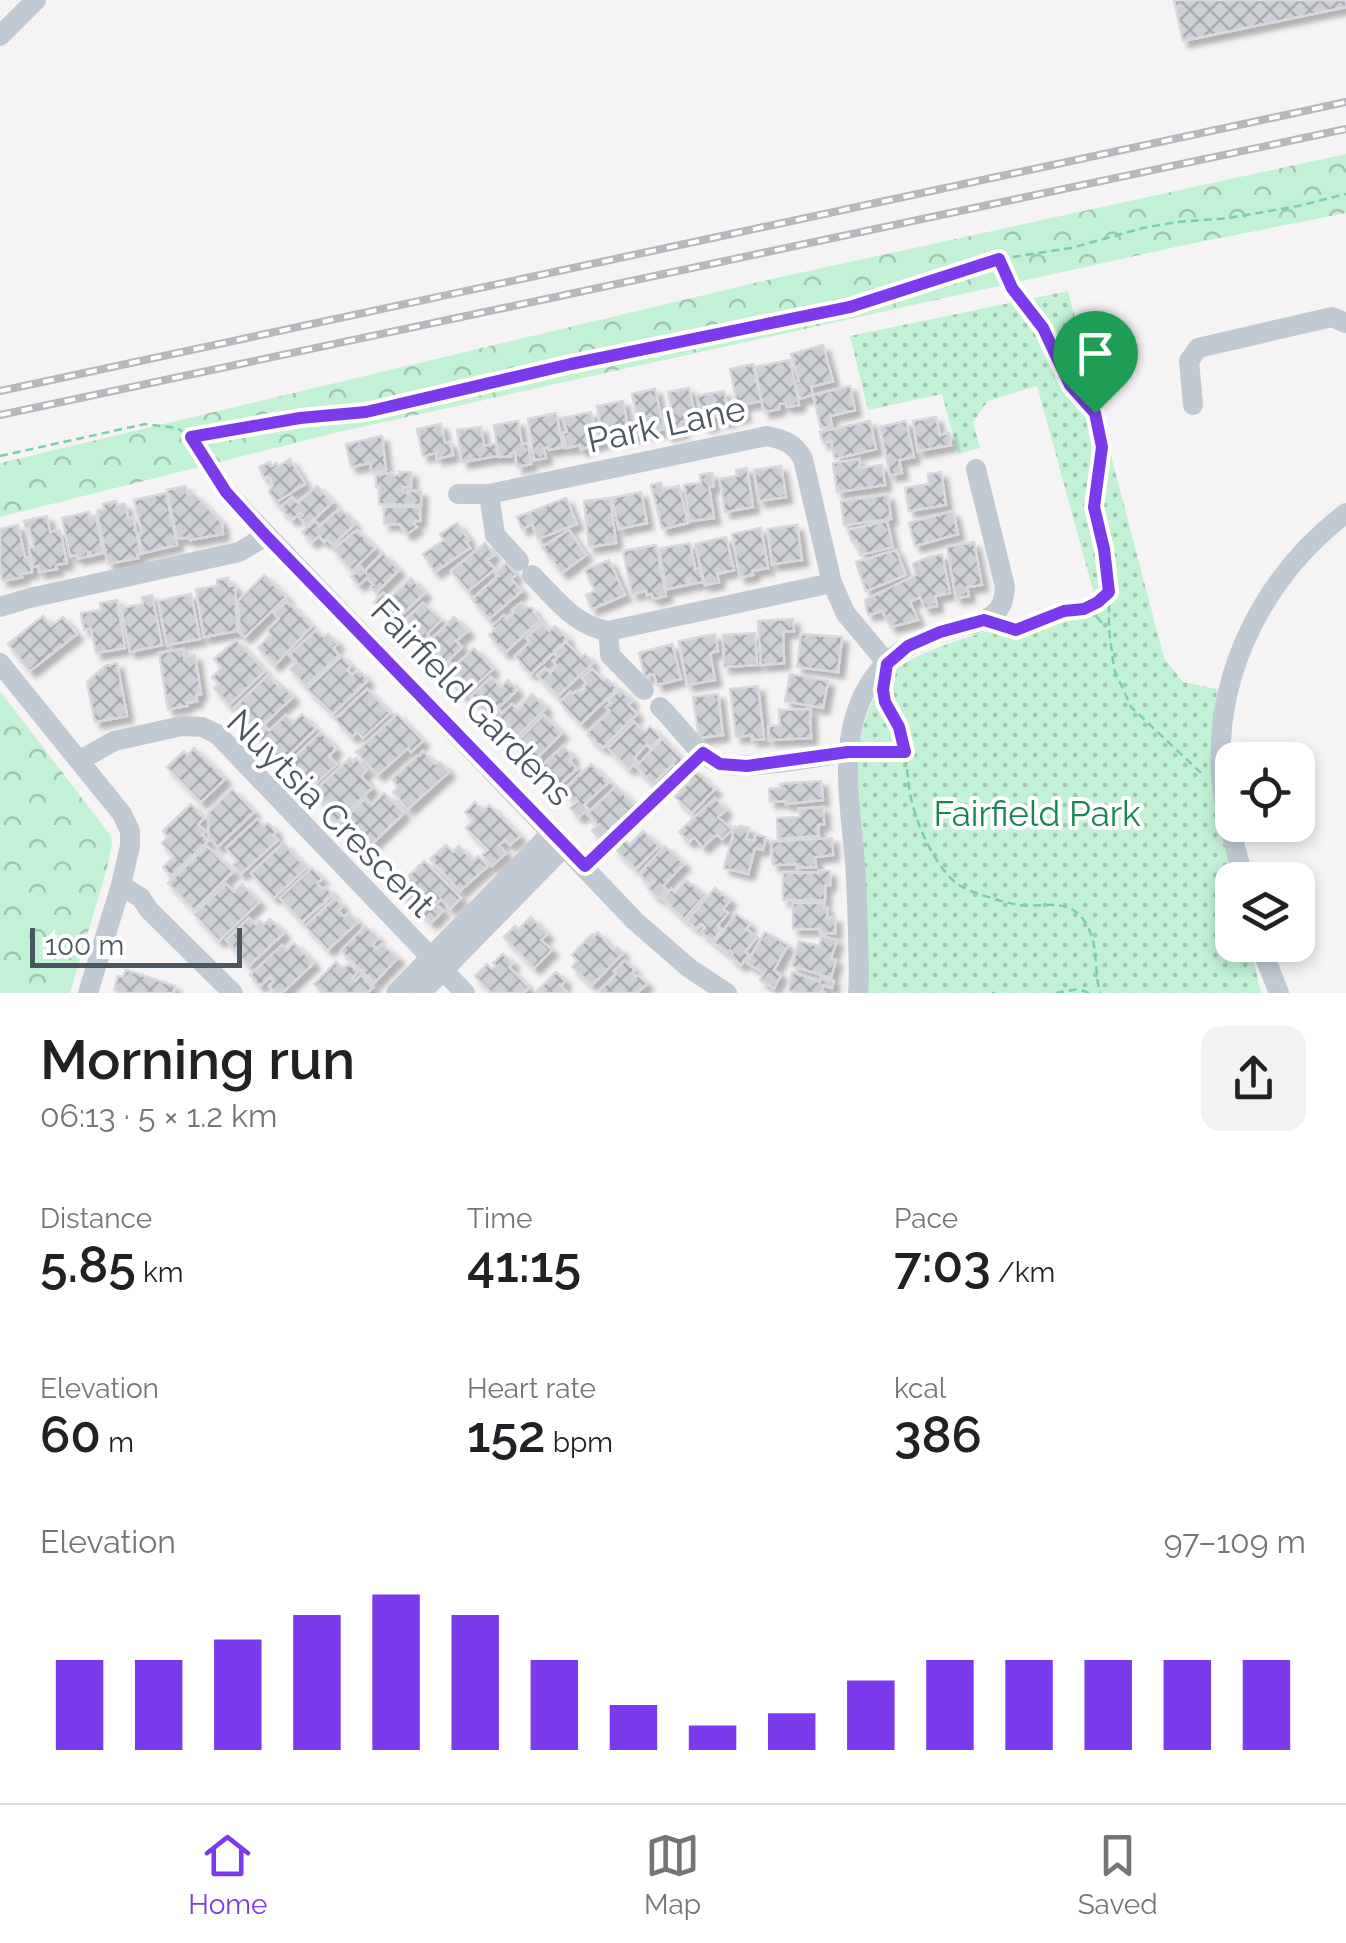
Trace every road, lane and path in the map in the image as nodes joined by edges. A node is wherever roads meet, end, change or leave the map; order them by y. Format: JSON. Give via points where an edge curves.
{"nodes":[{"id":1,"x":36,"y":0,"type":"edge"},
{"id":2,"x":0,"y":36,"type":"edge"},
{"id":3,"x":1346,"y":194,"type":"edge"},
{"id":4,"x":999,"y":259,"type":"junction"},
{"id":5,"x":1346,"y":323,"type":"edge"},
{"id":6,"x":1193,"y":405,"type":"dead end"},
{"id":7,"x":191,"y":437,"type":"junction"},
{"id":8,"x":0,"y":456,"type":"edge"},
{"id":9,"x":976,"y":470,"type":"dead end"},
{"id":10,"x":226,"y":492,"type":"joint"},
{"id":11,"x":458,"y":494,"type":"dead end"},
{"id":12,"x":489,"y":494,"type":"junction"},
{"id":13,"x":1346,"y":513,"type":"edge"},
{"id":14,"x":266,"y":536,"type":"junction"},
{"id":15,"x":832,"y":583,"type":"junction"},
{"id":16,"x":1109,"y":592,"type":"junction"},
{"id":17,"x":0,"y":607,"type":"edge"},
{"id":18,"x":1084,"y":609,"type":"junction"},
{"id":19,"x":984,"y":620,"type":"junction"},
{"id":20,"x":1109,"y":630,"type":"junction"},
{"id":21,"x":608,"y":632,"type":"junction"},
{"id":22,"x":0,"y":664,"type":"edge"},
{"id":23,"x":887,"y":664,"type":"junction"},
{"id":24,"x":644,"y":690,"type":"dead end"},
{"id":25,"x":660,"y":708,"type":"dead end"},
{"id":26,"x":848,"y":752,"type":"junction"},
{"id":27,"x":905,"y":752,"type":"junction"},
{"id":28,"x":703,"y":753,"type":"junction"},
{"id":29,"x":79,"y":760,"type":"junction"},
{"id":30,"x":1206,"y":779,"type":"dead end"},
{"id":31,"x":558,"y":839,"type":"junction"},
{"id":32,"x":1239,"y":862,"type":"edge"},
{"id":33,"x":585,"y":866,"type":"junction"},
{"id":34,"x":122,"y":885,"type":"junction"},
{"id":35,"x":114,"y":908,"type":"junction"},
{"id":36,"x":149,"y":910,"type":"junction"},
{"id":37,"x":1262,"y":962,"type":"edge"},
{"id":38,"x":1267,"y":962,"type":"edge"},
{"id":39,"x":437,"y":964,"type":"junction"},
{"id":40,"x":88,"y":993,"type":"edge"},
{"id":41,"x":233,"y":993,"type":"edge"},
{"id":42,"x":396,"y":993,"type":"edge"},
{"id":43,"x":422,"y":993,"type":"edge"},
{"id":44,"x":465,"y":993,"type":"edge"},
{"id":45,"x":727,"y":993,"type":"edge"},
{"id":46,"x":858,"y":993,"type":"edge"},
{"id":47,"x":1056,"y":993,"type":"edge"},
{"id":48,"x":1089,"y":993,"type":"edge"},
{"id":49,"x":1100,"y":993,"type":"edge"},
{"id":50,"x":1262,"y":993,"type":"edge"},
{"id":51,"x":1280,"y":993,"type":"edge"}],
"edges":[{"from":1,"to":2,"type":"street"},
{"from":3,"to":4,"type":"path"},
{"from":4,"to":7,"type":"path","via":[[850,307],[366,412]]},
{"from":4,"to":16,"type":"path","via":[[1070,385],[1095,413],[1102,447],[1094,507]]},
{"from":5,"to":6,"type":"street","via":[[1332,317],[1198,348],[1189,361]]},
{"from":7,"to":8,"type":"path","via":[[145,424]]},
{"from":7,"to":10,"type":"path"},
{"from":9,"to":19,"type":"street","via":[[1005,587],[997,612]]},
{"from":10,"to":14,"type":"street","name":"Fairfield Gardens"},
{"from":11,"to":12,"type":"street","name":"Park Lane"},
{"from":12,"to":15,"type":"street","name":"Park Lane","via":[[767,436],[784,440],[802,460]]},
{"from":12,"to":21,"type":"street","via":[[495,535],[578,620]]},
{"from":13,"to":32,"type":"street","via":[[1287,568],[1248,632],[1234,671],[1224,710],[1221,777]]},
{"from":14,"to":17,"type":"street","via":[[239,552]]},
{"from":14,"to":31,"type":"street","name":"Fairfield Gardens"},
{"from":15,"to":21,"type":"street"},
{"from":15,"to":23,"type":"street","name":"Park Lane","via":[[846,614]]},
{"from":16,"to":18,"type":"path"},
{"from":16,"to":20,"type":"path"},
{"from":18,"to":19,"type":"path","via":[[1016,630]]},
{"from":18,"to":20,"type":"path"},
{"from":19,"to":23,"type":"street","via":[[908,646]]},
{"from":20,"to":30,"type":"path","via":[[1114,669],[1131,707]]},
{"from":21,"to":24,"type":"street","via":[[610,655]]},
{"from":22,"to":29,"type":"street"},
{"from":23,"to":26,"type":"street","via":[[860,700]]},
{"from":23,"to":27,"type":"path","via":[[885,702]]},
{"from":25,"to":28,"type":"street"},
{"from":26,"to":27,"type":"path"},
{"from":26,"to":28,"type":"street","via":[[747,766],[720,764]]},
{"from":26,"to":46,"type":"street"},
{"from":27,"to":49,"type":"path","via":[[912,806],[938,862],[959,886],[1021,905],[1074,910],[1097,951]]},
{"from":28,"to":33,"type":"path"},
{"from":29,"to":34,"type":"street","via":[[130,831]]},
{"from":29,"to":39,"type":"street","name":"Nuytsia Crescent","via":[[114,741],[182,726],[217,734]]},
{"from":31,"to":33,"type":"street","name":"Fairfield Gardens"},
{"from":31,"to":39,"type":"street"},
{"from":33,"to":45,"type":"street","name":"Fairfield Gardens","via":[[634,920]]},
{"from":34,"to":35,"type":"street"},
{"from":34,"to":36,"type":"street"},
{"from":35,"to":36,"type":"street"},
{"from":35,"to":40,"type":"street"},
{"from":36,"to":41,"type":"street"},
{"from":37,"to":50,"type":"street"},
{"from":38,"to":51,"type":"street"},
{"from":39,"to":42,"type":"street"},
{"from":39,"to":43,"type":"street"},
{"from":39,"to":44,"type":"street","name":"Nuytsia Crescent"},
{"from":47,"to":48,"type":"path"}]}
